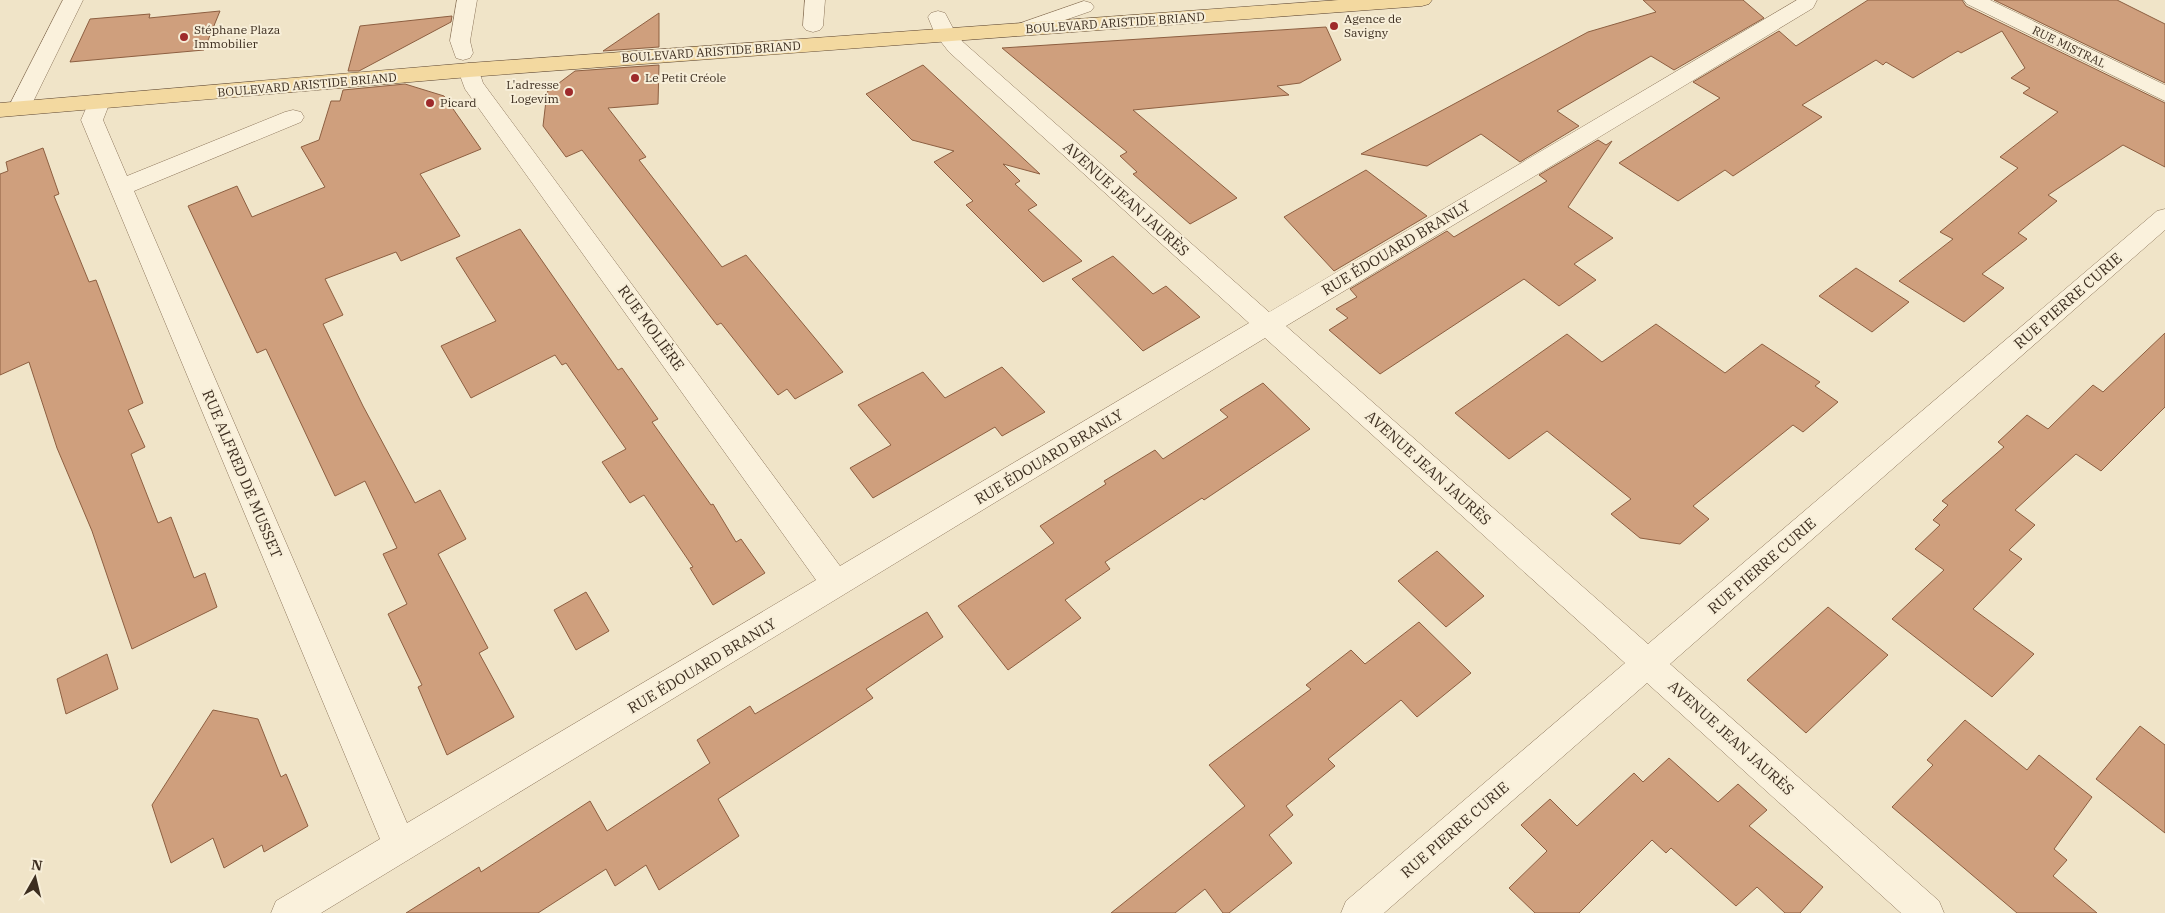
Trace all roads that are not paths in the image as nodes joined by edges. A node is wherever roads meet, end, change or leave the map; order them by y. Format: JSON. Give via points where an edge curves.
{"nodes":[{"id":1,"x":73,"y":0,"type":"edge"},
{"id":2,"x":467,"y":0,"type":"edge"},
{"id":3,"x":815,"y":0,"type":"edge"},
{"id":4,"x":1197,"y":0,"type":"edge"},
{"id":5,"x":1397,"y":0,"type":"edge"},
{"id":6,"x":1422,"y":0,"type":"edge"},
{"id":7,"x":1808,"y":0,"type":"edge"},
{"id":8,"x":1974,"y":0,"type":"edge"},
{"id":9,"x":1084,"y":7,"type":"junction"},
{"id":10,"x":1345,"y":7,"type":"junction"},
{"id":11,"x":813,"y":26,"type":"junction"},
{"id":12,"x":941,"y":26,"type":"junction"},
{"id":13,"x":1022,"y":29,"type":"junction"},
{"id":14,"x":466,"y":61,"type":"junction"},
{"id":15,"x":27,"y":90,"type":"junction"},
{"id":16,"x":0,"y":92,"type":"edge"},
{"id":17,"x":2165,"y":94,"type":"edge"},
{"id":18,"x":99,"y":102,"type":"junction"},
{"id":19,"x":9,"y":109,"type":"edge"},
{"id":20,"x":293,"y":117,"type":"dead end"},
{"id":21,"x":121,"y":187,"type":"junction"},
{"id":22,"x":2165,"y":217,"type":"edge"},
{"id":23,"x":1267,"y":325,"type":"junction"},
{"id":24,"x":837,"y":585,"type":"junction"},
{"id":25,"x":1648,"y":664,"type":"junction"},
{"id":26,"x":400,"y":845,"type":"junction"},
{"id":27,"x":288,"y":913,"type":"edge"},
{"id":28,"x":1358,"y":913,"type":"edge"},
{"id":29,"x":1927,"y":913,"type":"edge"}],
"edges":[{"from":1,"to":15,"type":"street"},
{"from":2,"to":14,"type":"street","via":[[460,41]]},
{"from":3,"to":11,"type":"street"},
{"from":4,"to":9,"type":"main road","name":"BOULEVARD ARISTIDE BRIAND"},
{"from":5,"to":10,"type":"street"},
{"from":6,"to":10,"type":"main road","name":"BOULEVARD ARISTIDE BRIAND"},
{"from":7,"to":23,"type":"street","name":"RUE ÉDOUARD BRANLY"},
{"from":8,"to":17,"type":"street","name":"RUE MISTRAL"},
{"from":9,"to":12,"type":"main road","name":"BOULEVARD ARISTIDE BRIAND"},
{"from":9,"to":13,"type":"street"},
{"from":10,"to":13,"type":"main road","name":"BOULEVARD ARISTIDE BRIAND"},
{"from":11,"to":12,"type":"main road","name":"BOULEVARD ARISTIDE BRIAND"},
{"from":11,"to":14,"type":"main road","name":"BOULEVARD ARISTIDE BRIAND"},
{"from":12,"to":13,"type":"main road","name":"BOULEVARD ARISTIDE BRIAND"},
{"from":12,"to":14,"type":"main road","name":"BOULEVARD ARISTIDE BRIAND"},
{"from":12,"to":23,"type":"street","name":"AVENUE JEAN JAURÈS","via":[[956,48]]},
{"from":14,"to":15,"type":"main road","name":"BOULEVARD ARISTIDE BRIAND"},
{"from":14,"to":18,"type":"main road","name":"BOULEVARD ARISTIDE BRIAND"},
{"from":14,"to":24,"type":"street","name":"RUE MOLIÈRE","via":[[473,84]]},
{"from":15,"to":16,"type":"main road","name":"BOULEVARD ARISTIDE BRIAND"},
{"from":15,"to":19,"type":"street"},
{"from":18,"to":19,"type":"main road","name":"BOULEVARD ARISTIDE BRIAND"},
{"from":18,"to":21,"type":"street","name":"RUE ALFRED DE MUSSET","via":[[92,120]]},
{"from":20,"to":21,"type":"street"},
{"from":21,"to":26,"type":"street","name":"RUE ALFRED DE MUSSET"},
{"from":22,"to":25,"type":"street","name":"RUE PIERRE CURIE"},
{"from":23,"to":24,"type":"street","name":"RUE ÉDOUARD BRANLY"},
{"from":23,"to":25,"type":"street","name":"AVENUE JEAN JAURÈS"},
{"from":24,"to":26,"type":"street","name":"RUE ÉDOUARD BRANLY"},
{"from":25,"to":28,"type":"street","name":"RUE PIERRE CURIE"},
{"from":25,"to":29,"type":"street","name":"AVENUE JEAN JAURÈS"},
{"from":26,"to":27,"type":"street","name":"RUE ÉDOUARD BRANLY"}]}
